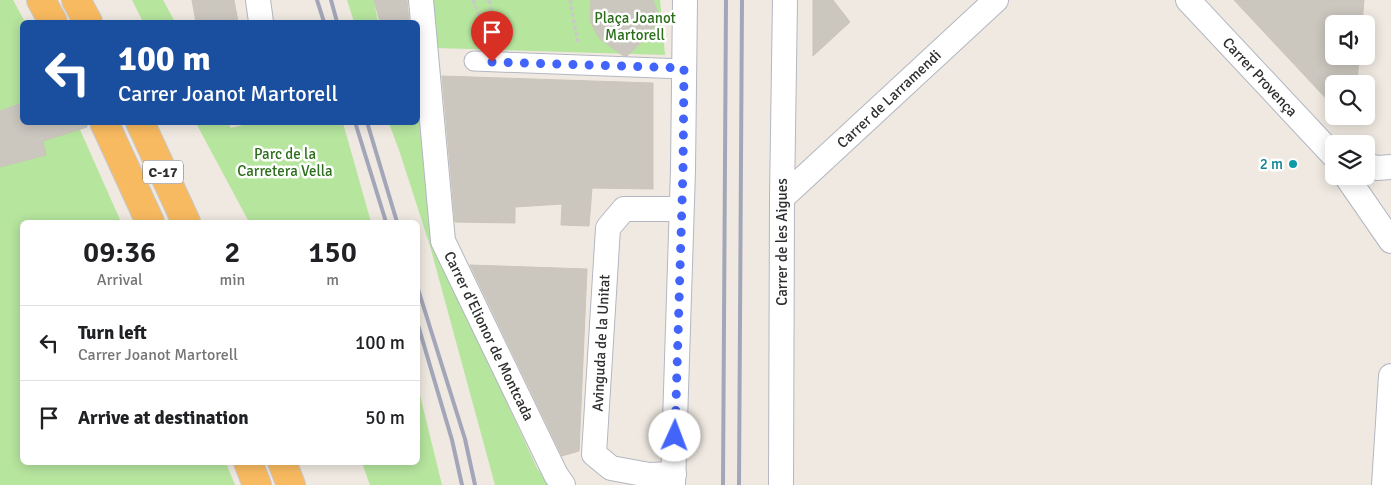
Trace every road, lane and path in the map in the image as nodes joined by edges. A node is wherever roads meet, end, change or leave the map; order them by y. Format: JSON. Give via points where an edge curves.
{"nodes":[{"id":1,"x":41,"y":0,"type":"edge"},
{"id":2,"x":76,"y":0,"type":"edge"},
{"id":3,"x":258,"y":0,"type":"edge"},
{"id":4,"x":421,"y":0,"type":"edge"},
{"id":5,"x":473,"y":0,"type":"edge"},
{"id":6,"x":489,"y":0,"type":"edge"},
{"id":7,"x":570,"y":0,"type":"edge"},
{"id":8,"x":685,"y":0,"type":"edge"},
{"id":9,"x":785,"y":0,"type":"edge"},
{"id":10,"x":996,"y":0,"type":"edge"},
{"id":11,"x":1188,"y":0,"type":"edge"},
{"id":12,"x":52,"y":20,"type":"edge"},
{"id":13,"x":87,"y":20,"type":"edge"},
{"id":14,"x":262,"y":20,"type":"edge"},
{"id":15,"x":474,"y":61,"type":"dead end"},
{"id":16,"x":579,"y":65,"type":"junction"},
{"id":17,"x":684,"y":68,"type":"junction"},
{"id":18,"x":105,"y":125,"type":"edge"},
{"id":19,"x":141,"y":125,"type":"edge"},
{"id":20,"x":1325,"y":146,"type":"edge"},
{"id":21,"x":1375,"y":167,"type":"edge"},
{"id":22,"x":1391,"y":167,"type":"edge"},
{"id":23,"x":1352,"y":185,"type":"edge"},
{"id":24,"x":782,"y":198,"type":"junction"},
{"id":25,"x":681,"y":209,"type":"junction"},
{"id":26,"x":149,"y":220,"type":"edge"},
{"id":27,"x":185,"y":220,"type":"edge"},
{"id":28,"x":1391,"y":241,"type":"edge"},
{"id":29,"x":1391,"y":376,"type":"edge"},
{"id":30,"x":249,"y":465,"type":"edge"},
{"id":31,"x":283,"y":465,"type":"edge"},
{"id":32,"x":674,"y":480,"type":"edge"},
{"id":33,"x":256,"y":485,"type":"edge"},
{"id":34,"x":291,"y":485,"type":"edge"},
{"id":35,"x":563,"y":485,"type":"edge"},
{"id":36,"x":781,"y":485,"type":"edge"},
{"id":37,"x":1384,"y":485,"type":"edge"}],
"edges":[{"from":1,"to":12,"type":"highway"},
{"from":2,"to":13,"type":"highway"},
{"from":3,"to":14,"type":"street"},
{"from":4,"to":35,"type":"street","name":"Carrer d'Elionor de Montcada","via":[[443,241]]},
{"from":5,"to":6,"type":"path","via":[[483,25],[494,24]]},
{"from":7,"to":16,"type":"path","via":[[578,39]]},
{"from":8,"to":17,"type":"street","name":"Avinguda de la Unitat"},
{"from":9,"to":24,"type":"street","name":"Carrer de les Aigues"},
{"from":10,"to":24,"type":"street","name":"Carrer de Larramendi"},
{"from":11,"to":20,"type":"street","name":"Carrer Provença"},
{"from":15,"to":16,"type":"street"},
{"from":16,"to":17,"type":"street"},
{"from":17,"to":25,"type":"street","name":"Avinguda de la Unitat"},
{"from":18,"to":26,"type":"highway","number":"C-17"},
{"from":19,"to":27,"type":"highway","number":"C-17"},
{"from":21,"to":22,"type":"street"},
{"from":23,"to":28,"type":"street"},
{"from":24,"to":36,"type":"street","name":"Carrer de les Aigues"},
{"from":25,"to":32,"type":"street","name":"Avinguda de la Unitat"},
{"from":25,"to":32,"type":"street","name":"Avinguda de la Unitat","via":[[624,209],[608,228],[594,454],[611,468]]},
{"from":29,"to":37,"type":"street"},
{"from":30,"to":33,"type":"highway"},
{"from":31,"to":34,"type":"highway"}]}
